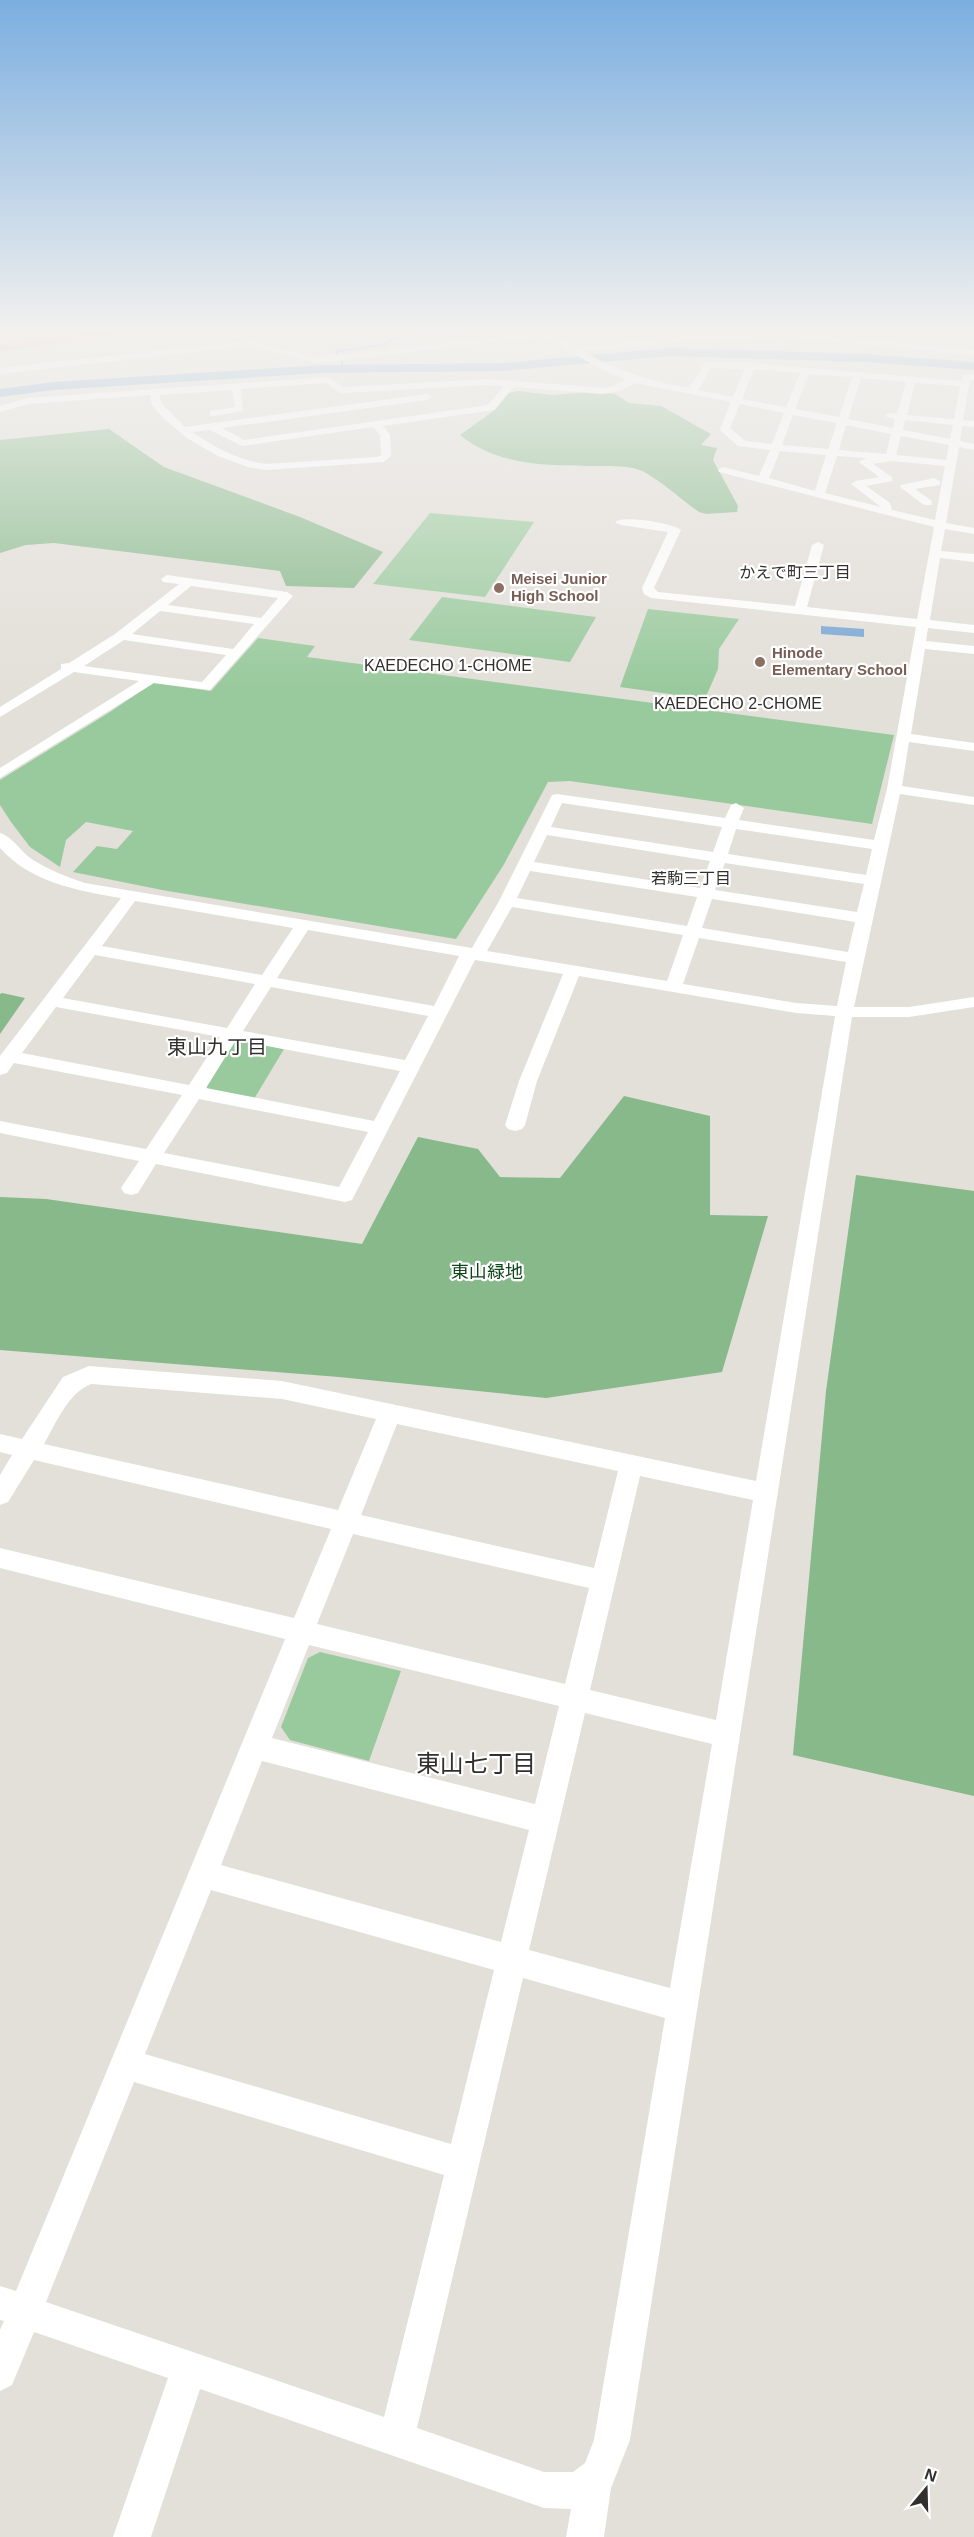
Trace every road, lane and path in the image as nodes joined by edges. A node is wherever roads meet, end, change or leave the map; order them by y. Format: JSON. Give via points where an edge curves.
{"nodes":[{"id":1,"x":219,"y":450,"type":"edge"},
{"id":2,"x":386,"y":450,"type":"edge"},
{"id":3,"x":773,"y":450,"type":"edge"},
{"id":4,"x":801,"y":450,"type":"edge"},
{"id":5,"x":892,"y":450,"type":"edge"},
{"id":6,"x":831,"y":453,"type":"junction"},
{"id":7,"x":952,"y":453,"type":"edge"},
{"id":8,"x":890,"y":458,"type":"junction"},
{"id":9,"x":723,"y":470,"type":"dead end"},
{"id":10,"x":888,"y":479,"type":"junction"},
{"id":11,"x":763,"y":480,"type":"junction"},
{"id":12,"x":904,"y":487,"type":"junction"},
{"id":13,"x":819,"y":495,"type":"junction"},
{"id":14,"x":887,"y":512,"type":"junction"},
{"id":15,"x":934,"y":514,"type":"junction"},
{"id":16,"x":621,"y":522,"type":"dead end"},
{"id":17,"x":974,"y":531,"type":"edge"},
{"id":18,"x":818,"y":545,"type":"dead end"},
{"id":19,"x":935,"y":554,"type":"junction"},
{"id":20,"x":974,"y":558,"type":"edge"},
{"id":21,"x":167,"y":579,"type":"dead end"},
{"id":22,"x":189,"y":582,"type":"junction"},
{"id":23,"x":158,"y":607,"type":"junction"},
{"id":24,"x":800,"y":610,"type":"junction"},
{"id":25,"x":264,"y":622,"type":"junction"},
{"id":26,"x":974,"y":629,"type":"edge"},
{"id":27,"x":921,"y":634,"type":"junction"},
{"id":28,"x":122,"y":636,"type":"junction"},
{"id":29,"x":974,"y":650,"type":"edge"},
{"id":30,"x":236,"y":653,"type":"junction"},
{"id":31,"x":49,"y":665,"type":"dead end"},
{"id":32,"x":71,"y":668,"type":"junction"},
{"id":33,"x":152,"y":679,"type":"junction"},
{"id":34,"x":0,"y":713,"type":"edge"},
{"id":35,"x":902,"y":737,"type":"junction"},
{"id":36,"x":974,"y":747,"type":"edge"},
{"id":37,"x":0,"y":774,"type":"edge"},
{"id":38,"x":894,"y":789,"type":"junction"},
{"id":39,"x":974,"y":801,"type":"edge"},
{"id":40,"x":734,"y":816,"type":"junction"},
{"id":41,"x":541,"y":830,"type":"junction"},
{"id":42,"x":0,"y":838,"type":"edge"},
{"id":43,"x":882,"y":846,"type":"junction"},
{"id":44,"x":6,"y":855,"type":"edge"},
{"id":45,"x":720,"y":856,"type":"junction"},
{"id":46,"x":524,"y":865,"type":"junction"},
{"id":47,"x":873,"y":881,"type":"junction"},
{"id":48,"x":706,"y":893,"type":"junction"},
{"id":49,"x":130,"y":897,"type":"junction"},
{"id":50,"x":507,"y":901,"type":"junction"},
{"id":51,"x":864,"y":918,"type":"junction"},
{"id":52,"x":302,"y":926,"type":"junction"},
{"id":53,"x":692,"y":933,"type":"junction"},
{"id":54,"x":91,"y":949,"type":"junction"},
{"id":55,"x":472,"y":954,"type":"junction"},
{"id":56,"x":854,"y":958,"type":"junction"},
{"id":57,"x":573,"y":971,"type":"junction"},
{"id":58,"x":267,"y":981,"type":"junction"},
{"id":59,"x":673,"y":988,"type":"junction"},
{"id":60,"x":52,"y":1001,"type":"junction"},
{"id":61,"x":974,"y":1002,"type":"edge"},
{"id":62,"x":438,"y":1012,"type":"junction"},
{"id":63,"x":846,"y":1012,"type":"junction"},
{"id":64,"x":231,"y":1034,"type":"junction"},
{"id":65,"x":5,"y":1063,"type":"edge"},
{"id":66,"x":411,"y":1067,"type":"junction"},
{"id":67,"x":192,"y":1092,"type":"junction"},
{"id":68,"x":515,"y":1125,"type":"dead end"},
{"id":69,"x":0,"y":1127,"type":"edge"},
{"id":70,"x":380,"y":1128,"type":"junction"},
{"id":71,"x":151,"y":1157,"type":"junction"},
{"id":72,"x":130,"y":1188,"type":"dead end"},
{"id":73,"x":390,"y":1413,"type":"junction"},
{"id":74,"x":0,"y":1443,"type":"edge"},
{"id":75,"x":27,"y":1449,"type":"junction"},
{"id":76,"x":631,"y":1464,"type":"junction"},
{"id":77,"x":766,"y":1493,"type":"junction"},
{"id":78,"x":0,"y":1495,"type":"edge"},
{"id":79,"x":345,"y":1521,"type":"junction"},
{"id":80,"x":0,"y":1558,"type":"edge"},
{"id":81,"x":604,"y":1581,"type":"junction"},
{"id":82,"x":300,"y":1631,"type":"junction"},
{"id":83,"x":574,"y":1699,"type":"junction"},
{"id":84,"x":726,"y":1734,"type":"junction"},
{"id":85,"x":255,"y":1746,"type":"junction"},
{"id":86,"x":544,"y":1821,"type":"junction"},
{"id":87,"x":203,"y":1874,"type":"junction"},
{"id":88,"x":511,"y":1958,"type":"junction"},
{"id":89,"x":682,"y":2007,"type":"junction"},
{"id":90,"x":126,"y":2064,"type":"junction"},
{"id":91,"x":462,"y":2164,"type":"junction"},
{"id":92,"x":12,"y":2307,"type":"edge"},
{"id":93,"x":189,"y":2368,"type":"junction"},
{"id":94,"x":0,"y":2373,"type":"edge"},
{"id":95,"x":396,"y":2440,"type":"junction"},
{"id":96,"x":593,"y":2484,"type":"junction"},
{"id":97,"x":132,"y":2537,"type":"edge"},
{"id":98,"x":585,"y":2537,"type":"edge"}],
"edges":[{"from":1,"to":2,"type":"street","via":[[235,460],[265,467],[380,460],[386,456]]},
{"from":3,"to":11,"type":"street"},
{"from":4,"to":6,"type":"street"},
{"from":5,"to":8,"type":"street"},
{"from":6,"to":8,"type":"street"},
{"from":6,"to":13,"type":"street"},
{"from":7,"to":8,"type":"street"},
{"from":7,"to":12,"type":"street","via":[[936,483]]},
{"from":7,"to":15,"type":"street"},
{"from":8,"to":10,"type":"street","via":[[864,462]]},
{"from":9,"to":11,"type":"street"},
{"from":10,"to":12,"type":"street"},
{"from":10,"to":14,"type":"street","via":[[856,484],[886,505]]},
{"from":11,"to":13,"type":"street"},
{"from":12,"to":15,"type":"street"},
{"from":13,"to":14,"type":"street"},
{"from":14,"to":15,"type":"street"},
{"from":15,"to":17,"type":"street"},
{"from":15,"to":19,"type":"street"},
{"from":16,"to":24,"type":"street","via":[[675,530],[648,588],[650,594]]},
{"from":18,"to":24,"type":"street"},
{"from":19,"to":20,"type":"street"},
{"from":19,"to":27,"type":"street"},
{"from":21,"to":22,"type":"street"},
{"from":22,"to":23,"type":"street"},
{"from":22,"to":25,"type":"street","via":[[287,597]]},
{"from":23,"to":25,"type":"street"},
{"from":23,"to":28,"type":"street"},
{"from":24,"to":27,"type":"street"},
{"from":25,"to":30,"type":"street"},
{"from":26,"to":27,"type":"street"},
{"from":27,"to":29,"type":"street"},
{"from":27,"to":35,"type":"street"},
{"from":28,"to":30,"type":"street"},
{"from":28,"to":32,"type":"street"},
{"from":30,"to":33,"type":"street","via":[[206,687]]},
{"from":31,"to":32,"type":"street"},
{"from":32,"to":33,"type":"street"},
{"from":32,"to":34,"type":"street"},
{"from":33,"to":37,"type":"street"},
{"from":35,"to":36,"type":"street"},
{"from":35,"to":38,"type":"street"},
{"from":38,"to":39,"type":"street"},
{"from":38,"to":43,"type":"street"},
{"from":40,"to":41,"type":"street","via":[[558,792]]},
{"from":40,"to":43,"type":"street"},
{"from":40,"to":45,"type":"street"},
{"from":41,"to":45,"type":"street"},
{"from":41,"to":46,"type":"street"},
{"from":42,"to":44,"type":"street"},
{"from":43,"to":47,"type":"street"},
{"from":44,"to":49,"type":"street","via":[[82,887]]},
{"from":45,"to":47,"type":"street"},
{"from":45,"to":48,"type":"street"},
{"from":46,"to":48,"type":"street"},
{"from":46,"to":50,"type":"street"},
{"from":47,"to":51,"type":"street"},
{"from":48,"to":51,"type":"street"},
{"from":48,"to":53,"type":"street"},
{"from":49,"to":52,"type":"street"},
{"from":49,"to":54,"type":"street"},
{"from":50,"to":53,"type":"street"},
{"from":50,"to":55,"type":"street"},
{"from":51,"to":56,"type":"street"},
{"from":52,"to":55,"type":"street"},
{"from":52,"to":58,"type":"street"},
{"from":53,"to":56,"type":"street"},
{"from":53,"to":59,"type":"street"},
{"from":54,"to":58,"type":"street"},
{"from":54,"to":60,"type":"street"},
{"from":55,"to":57,"type":"street"},
{"from":55,"to":62,"type":"street"},
{"from":56,"to":63,"type":"street"},
{"from":57,"to":59,"type":"street"},
{"from":57,"to":68,"type":"street","via":[[528,1081]]},
{"from":58,"to":62,"type":"street"},
{"from":58,"to":64,"type":"street"},
{"from":59,"to":63,"type":"street"},
{"from":60,"to":64,"type":"street"},
{"from":60,"to":65,"type":"street"},
{"from":61,"to":63,"type":"street","via":[[909,1012]]},
{"from":62,"to":66,"type":"street"},
{"from":63,"to":77,"type":"street"},
{"from":64,"to":66,"type":"street"},
{"from":64,"to":67,"type":"street"},
{"from":65,"to":67,"type":"street"},
{"from":66,"to":70,"type":"street"},
{"from":67,"to":70,"type":"street"},
{"from":67,"to":71,"type":"street"},
{"from":69,"to":71,"type":"street"},
{"from":70,"to":71,"type":"street","via":[[345,1195]]},
{"from":71,"to":72,"type":"street"},
{"from":73,"to":75,"type":"street","via":[[282,1390],[89,1375],[71,1383]]},
{"from":73,"to":76,"type":"street"},
{"from":73,"to":79,"type":"street"},
{"from":74,"to":75,"type":"street"},
{"from":75,"to":78,"type":"street"},
{"from":75,"to":79,"type":"street"},
{"from":76,"to":77,"type":"street"},
{"from":76,"to":81,"type":"street"},
{"from":77,"to":84,"type":"street"},
{"from":79,"to":81,"type":"street"},
{"from":79,"to":82,"type":"street"},
{"from":80,"to":82,"type":"street"},
{"from":81,"to":83,"type":"street"},
{"from":82,"to":83,"type":"street"},
{"from":82,"to":85,"type":"street"},
{"from":83,"to":84,"type":"street"},
{"from":83,"to":86,"type":"street"},
{"from":84,"to":89,"type":"street"},
{"from":85,"to":86,"type":"street"},
{"from":85,"to":87,"type":"street"},
{"from":86,"to":88,"type":"street"},
{"from":87,"to":88,"type":"street"},
{"from":87,"to":90,"type":"street"},
{"from":88,"to":89,"type":"street"},
{"from":88,"to":91,"type":"street"},
{"from":89,"to":96,"type":"street","via":[[612,2440],[604,2469]]},
{"from":90,"to":91,"type":"street"},
{"from":90,"to":92,"type":"street"},
{"from":91,"to":95,"type":"street"},
{"from":92,"to":93,"type":"street"},
{"from":92,"to":94,"type":"street"},
{"from":93,"to":95,"type":"street"},
{"from":93,"to":97,"type":"street"},
{"from":95,"to":96,"type":"street","via":[[544,2490],[569,2493]]},
{"from":96,"to":98,"type":"street"}]}
